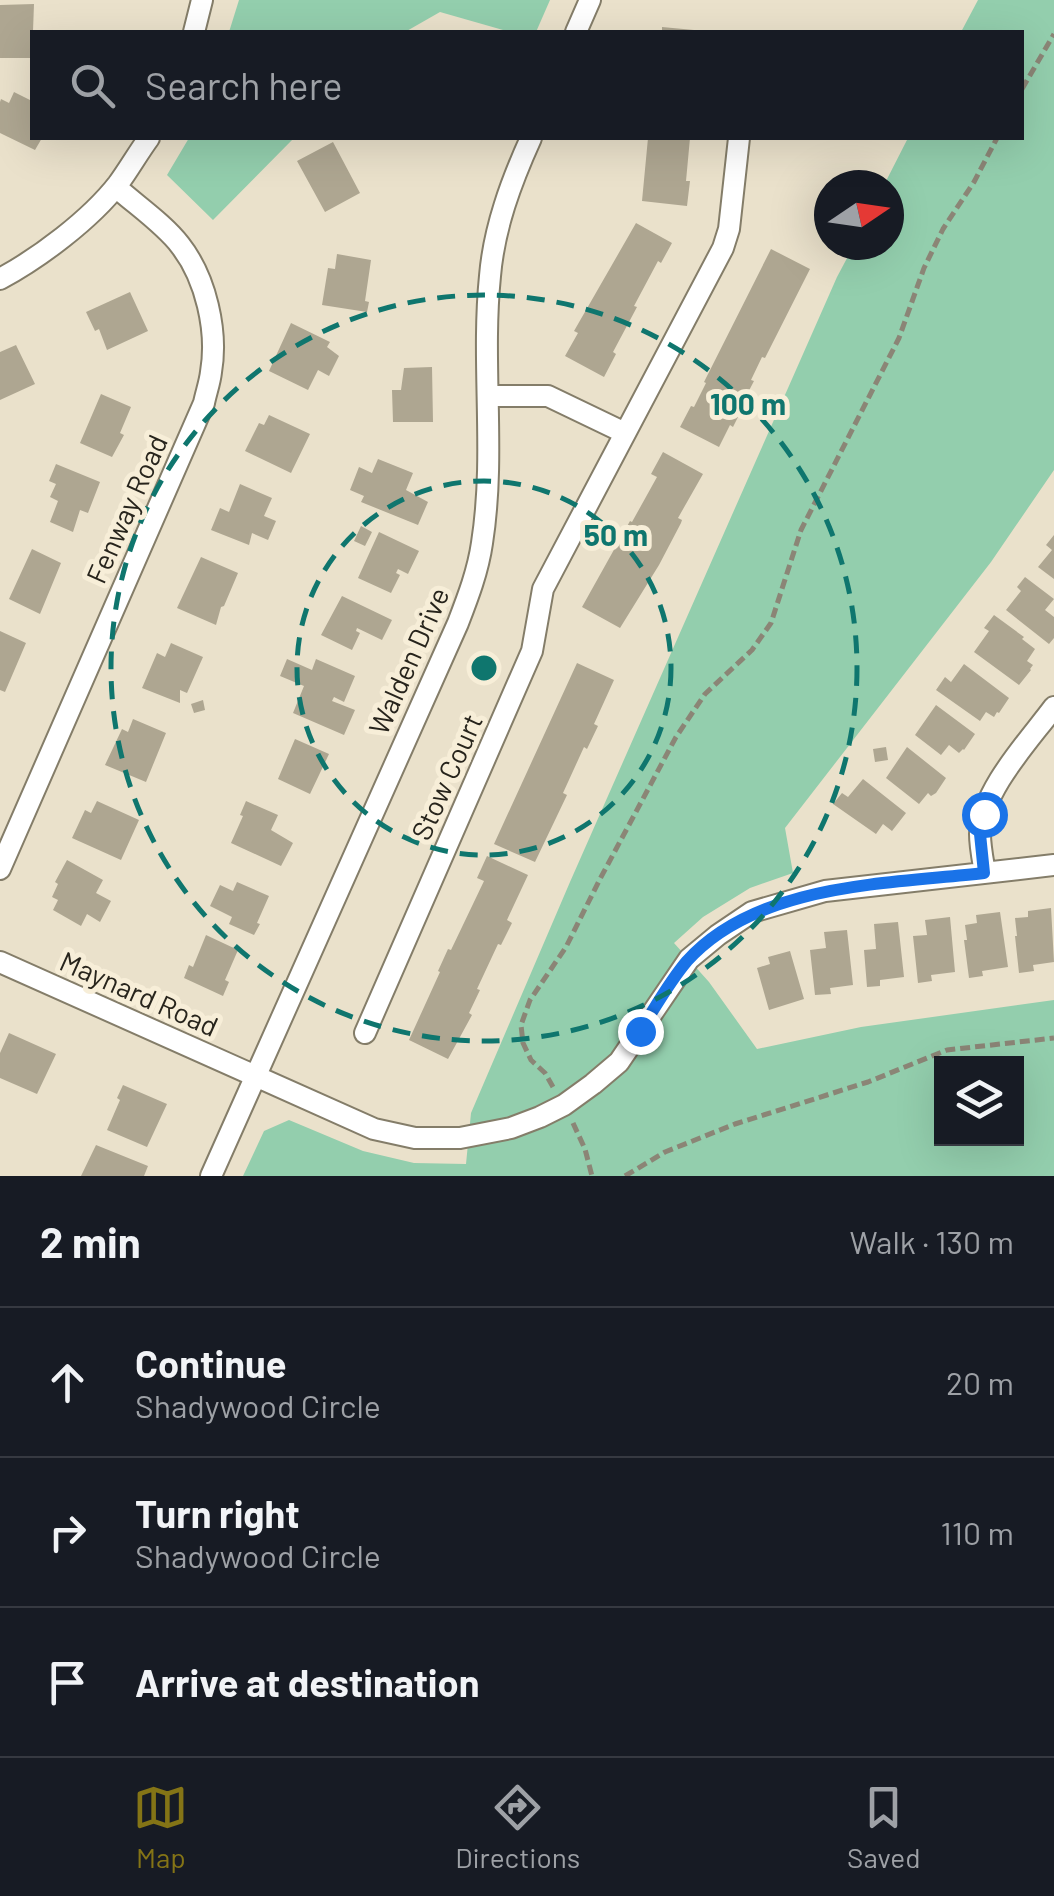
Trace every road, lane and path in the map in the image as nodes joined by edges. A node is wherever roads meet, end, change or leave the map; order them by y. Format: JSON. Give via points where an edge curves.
{"nodes":[{"id":1,"x":202,"y":0,"type":"edge"},
{"id":2,"x":590,"y":0,"type":"edge"},
{"id":3,"x":194,"y":30,"type":"edge"},
{"id":4,"x":577,"y":30,"type":"edge"},
{"id":5,"x":1054,"y":34,"type":"edge"},
{"id":6,"x":1024,"y":86,"type":"edge"},
{"id":7,"x":148,"y":140,"type":"edge"},
{"id":8,"x":529,"y":140,"type":"edge"},
{"id":9,"x":740,"y":140,"type":"edge"},
{"id":10,"x":996,"y":140,"type":"edge"},
{"id":11,"x":116,"y":187,"type":"junction"},
{"id":12,"x":0,"y":279,"type":"edge"},
{"id":13,"x":488,"y":396,"type":"junction"},
{"id":14,"x":625,"y":433,"type":"junction"},
{"id":15,"x":1054,"y":708,"type":"edge"},
{"id":16,"x":1054,"y":866,"type":"edge"},
{"id":17,"x":0,"y":869,"type":"edge"},
{"id":18,"x":984,"y":873,"type":"junction"},
{"id":19,"x":0,"y":962,"type":"edge"},
{"id":20,"x":365,"y":1033,"type":"dead end"},
{"id":21,"x":1054,"y":1038,"type":"edge"},
{"id":22,"x":255,"y":1076,"type":"junction"},
{"id":23,"x":564,"y":1104,"type":"junction"},
{"id":24,"x":211,"y":1176,"type":"edge"},
{"id":25,"x":592,"y":1176,"type":"edge"},
{"id":26,"x":625,"y":1176,"type":"edge"}],
"edges":[{"from":1,"to":3,"type":"street"},
{"from":2,"to":4,"type":"street"},
{"from":5,"to":6,"type":"path"},
{"from":7,"to":11,"type":"street"},
{"from":8,"to":13,"type":"street","name":"Walden Drive","via":[[509,190],[490,272]]},
{"from":9,"to":14,"type":"street","name":"Stow Court","via":[[723,248]]},
{"from":10,"to":23,"type":"path","via":[[924,268],[891,355],[801,530],[772,622],[676,737],[566,947],[530,1000],[523,1044]]},
{"from":11,"to":12,"type":"street","via":[[76,226]]},
{"from":11,"to":17,"type":"street","name":"Fenway Road","via":[[179,243],[192,264],[211,320],[212,371]]},
{"from":13,"to":14,"type":"street","via":[[548,396]]},
{"from":13,"to":22,"type":"street","name":"Walden Drive","via":[[487,500],[472,586]]},
{"from":14,"to":20,"type":"street","name":"Stow Court","via":[[543,589],[532,651]]},
{"from":15,"to":18,"type":"street","via":[[996,786],[984,814]]},
{"from":16,"to":18,"type":"street","name":"Maynard Road"},
{"from":18,"to":23,"type":"street","name":"Maynard Road","via":[[824,892],[752,912],[689,958],[619,1062]]},
{"from":19,"to":22,"type":"street","name":"Maynard Road"},
{"from":21,"to":26,"type":"path","via":[[947,1050],[717,1131]]},
{"from":22,"to":23,"type":"street","name":"Maynard Road","via":[[374,1128],[415,1138],[511,1128]]},
{"from":22,"to":24,"type":"street","name":"Walden Drive"},
{"from":23,"to":25,"type":"path"}]}
